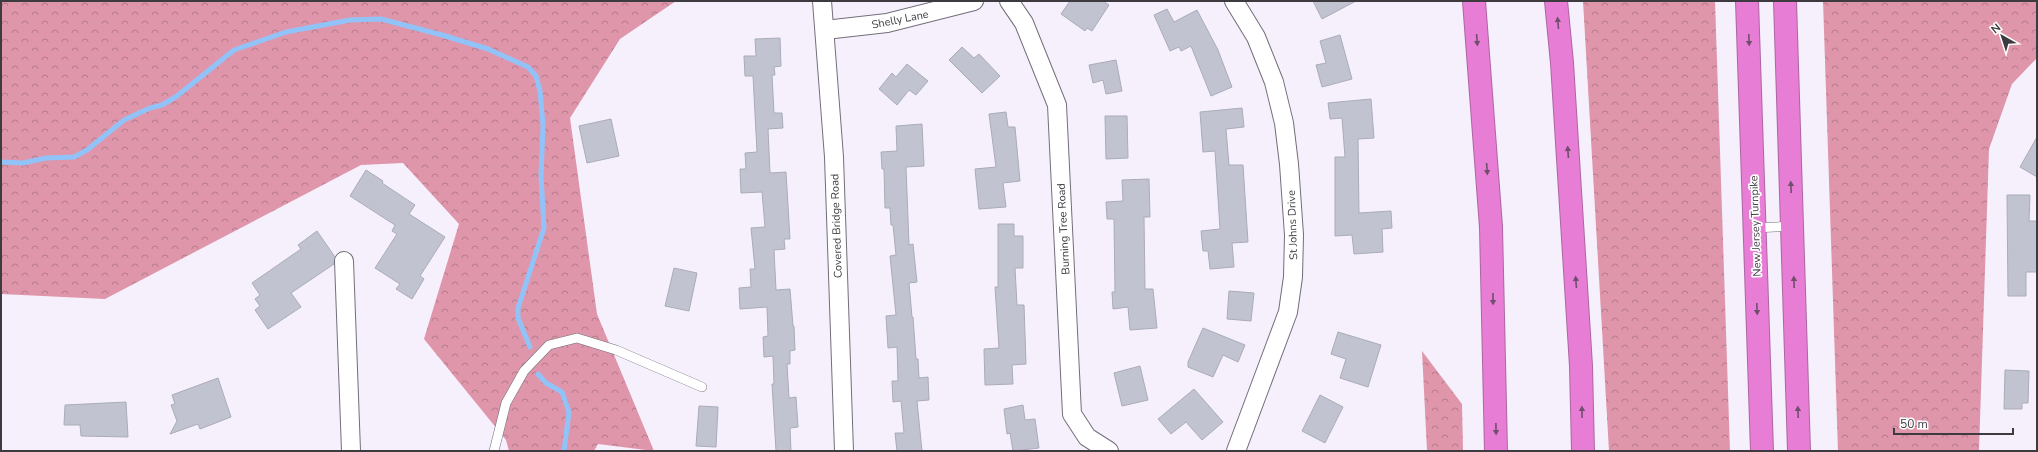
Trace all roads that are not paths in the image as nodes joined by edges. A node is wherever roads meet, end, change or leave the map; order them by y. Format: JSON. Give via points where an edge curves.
{"nodes":[{"id":1,"x":822,"y":1,"type":"edge"},
{"id":2,"x":974,"y":1,"type":"edge"},
{"id":3,"x":1009,"y":1,"type":"edge"},
{"id":4,"x":1234,"y":1,"type":"edge"},
{"id":5,"x":1474,"y":1,"type":"edge"},
{"id":6,"x":1556,"y":1,"type":"edge"},
{"id":7,"x":1747,"y":1,"type":"edge"},
{"id":8,"x":1785,"y":1,"type":"edge"},
{"id":9,"x":825,"y":30,"type":"junction"},
{"id":10,"x":1792,"y":226,"type":"junction"},
{"id":11,"x":1755,"y":228,"type":"junction"},
{"id":12,"x":344,"y":261,"type":"dead end"},
{"id":13,"x":702,"y":387,"type":"dead end"},
{"id":14,"x":351,"y":451,"type":"edge"},
{"id":15,"x":494,"y":451,"type":"edge"},
{"id":16,"x":844,"y":451,"type":"edge"},
{"id":17,"x":1109,"y":451,"type":"edge"},
{"id":18,"x":1236,"y":451,"type":"edge"},
{"id":19,"x":1496,"y":451,"type":"edge"},
{"id":20,"x":1583,"y":451,"type":"edge"},
{"id":21,"x":1762,"y":451,"type":"edge"},
{"id":22,"x":1799,"y":451,"type":"edge"}],
"edges":[{"from":1,"to":9,"type":"street","name":"Covered Bridge Road"},
{"from":2,"to":9,"type":"street","name":"Shelly Lane","via":[[887,23]]},
{"from":3,"to":17,"type":"street","name":"Burning Tree Road","via":[[1024,23],[1056,105],[1072,414],[1087,437]]},
{"from":4,"to":18,"type":"street","name":"St Johns Drive","via":[[1256,37],[1274,82],[1286,136],[1294,235],[1293,277],[1288,312]]},
{"from":5,"to":19,"type":"highway","one_way":true,"via":[[1491,227]]},
{"from":20,"to":6,"type":"highway","one_way":true,"via":[[1581,366]]},
{"from":7,"to":11,"type":"highway","name":"New Jersey Turnpike","one_way":true},
{"from":10,"to":8,"type":"highway","one_way":true},
{"from":9,"to":16,"type":"street","name":"Covered Bridge Road","via":[[834,157]]},
{"from":10,"to":11,"type":"lane"},
{"from":22,"to":10,"type":"highway","one_way":true},
{"from":11,"to":21,"type":"highway","name":"New Jersey Turnpike","one_way":true},
{"from":12,"to":14,"type":"street"},
{"from":13,"to":15,"type":"lane","via":[[616,350],[577,338],[549,345],[524,371],[506,403]]}]}
